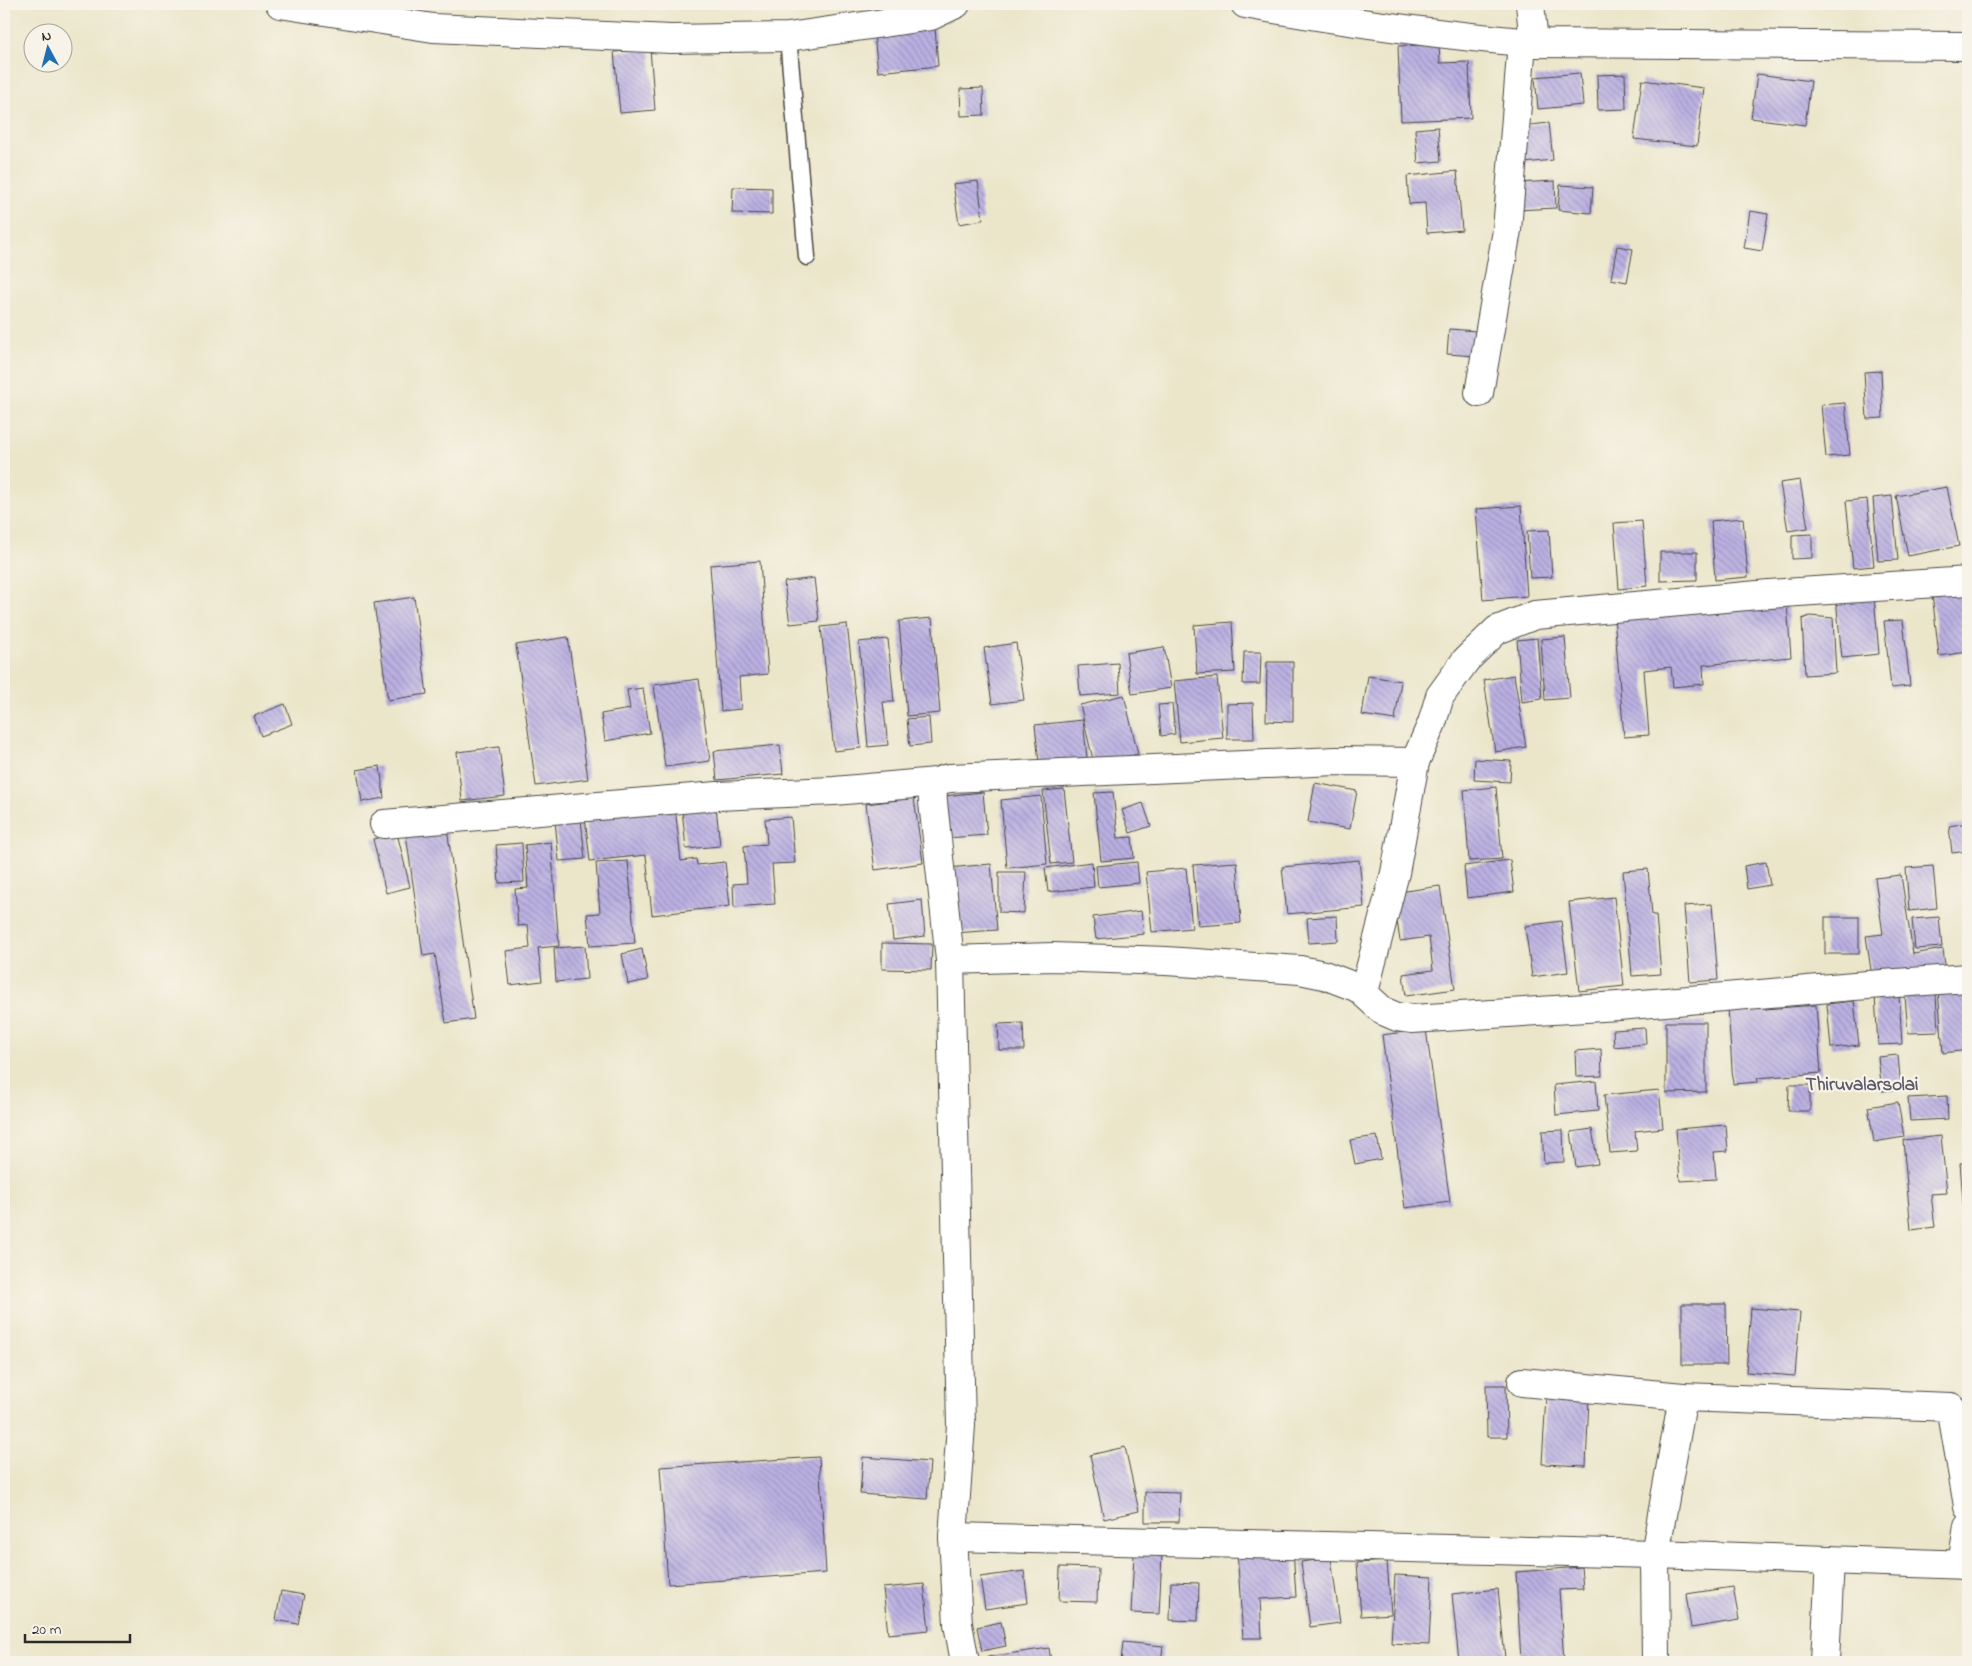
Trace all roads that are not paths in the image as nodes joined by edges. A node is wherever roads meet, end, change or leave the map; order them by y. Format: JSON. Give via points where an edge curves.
{"nodes":[{"id":1,"x":280,"y":4,"type":"edge"},
{"id":2,"x":956,"y":4,"type":"edge"},
{"id":3,"x":1245,"y":4,"type":"edge"},
{"id":4,"x":1530,"y":4,"type":"edge"},
{"id":5,"x":788,"y":37,"type":"junction"},
{"id":6,"x":1528,"y":42,"type":"junction"},
{"id":7,"x":1968,"y":46,"type":"edge"},
{"id":8,"x":807,"y":257,"type":"dead end"},
{"id":9,"x":1479,"y":393,"type":"dead end"},
{"id":10,"x":1968,"y":581,"type":"edge"},
{"id":11,"x":1415,"y":762,"type":"junction"},
{"id":12,"x":936,"y":782,"type":"junction"},
{"id":13,"x":384,"y":824,"type":"dead end"},
{"id":14,"x":950,"y":960,"type":"junction"},
{"id":15,"x":1968,"y":978,"type":"edge"},
{"id":16,"x":1364,"y":992,"type":"junction"},
{"id":17,"x":1522,"y":1382,"type":"dead end"},
{"id":18,"x":1683,"y":1397,"type":"junction"},
{"id":19,"x":1968,"y":1506,"type":"edge"},
{"id":20,"x":1968,"y":1526,"type":"edge"},
{"id":21,"x":953,"y":1537,"type":"junction"},
{"id":22,"x":1655,"y":1554,"type":"junction"},
{"id":23,"x":1830,"y":1560,"type":"junction"},
{"id":24,"x":1965,"y":1565,"type":"edge"},
{"id":25,"x":965,"y":1662,"type":"edge"},
{"id":26,"x":1656,"y":1662,"type":"edge"},
{"id":27,"x":1825,"y":1662,"type":"edge"}],
"edges":[{"from":1,"to":5,"type":"street","via":[[433,28],[671,39]]},
{"from":2,"to":5,"type":"street","via":[[931,16]]},
{"from":3,"to":6,"type":"street","via":[[1328,19],[1478,39]]},
{"from":4,"to":6,"type":"street"},
{"from":5,"to":8,"type":"lane"},
{"from":6,"to":7,"type":"street"},
{"from":6,"to":9,"type":"street","via":[[1507,230]]},
{"from":10,"to":11,"type":"street","via":[[1768,594],[1535,615],[1497,630],[1466,660],[1440,696]]},
{"from":11,"to":12,"type":"street","via":[[1336,761],[950,778]]},
{"from":11,"to":16,"type":"street","via":[[1395,873]]},
{"from":12,"to":13,"type":"street","via":[[717,796]]},
{"from":12,"to":14,"type":"street","via":[[933,802]]},
{"from":14,"to":16,"type":"street","via":[[1053,957],[1277,967],[1324,975]]},
{"from":14,"to":21,"type":"street","via":[[960,1425]]},
{"from":15,"to":16,"type":"street","via":[[1412,1019],[1383,1011]]},
{"from":17,"to":18,"type":"street"},
{"from":18,"to":19,"type":"street","via":[[1951,1407]]},
{"from":18,"to":22,"type":"street"},
{"from":20,"to":24,"type":"street"},
{"from":21,"to":22,"type":"street"},
{"from":21,"to":25,"type":"street","via":[[958,1624]]},
{"from":22,"to":23,"type":"street"},
{"from":22,"to":26,"type":"street"},
{"from":23,"to":24,"type":"street"},
{"from":23,"to":27,"type":"street"}]}
